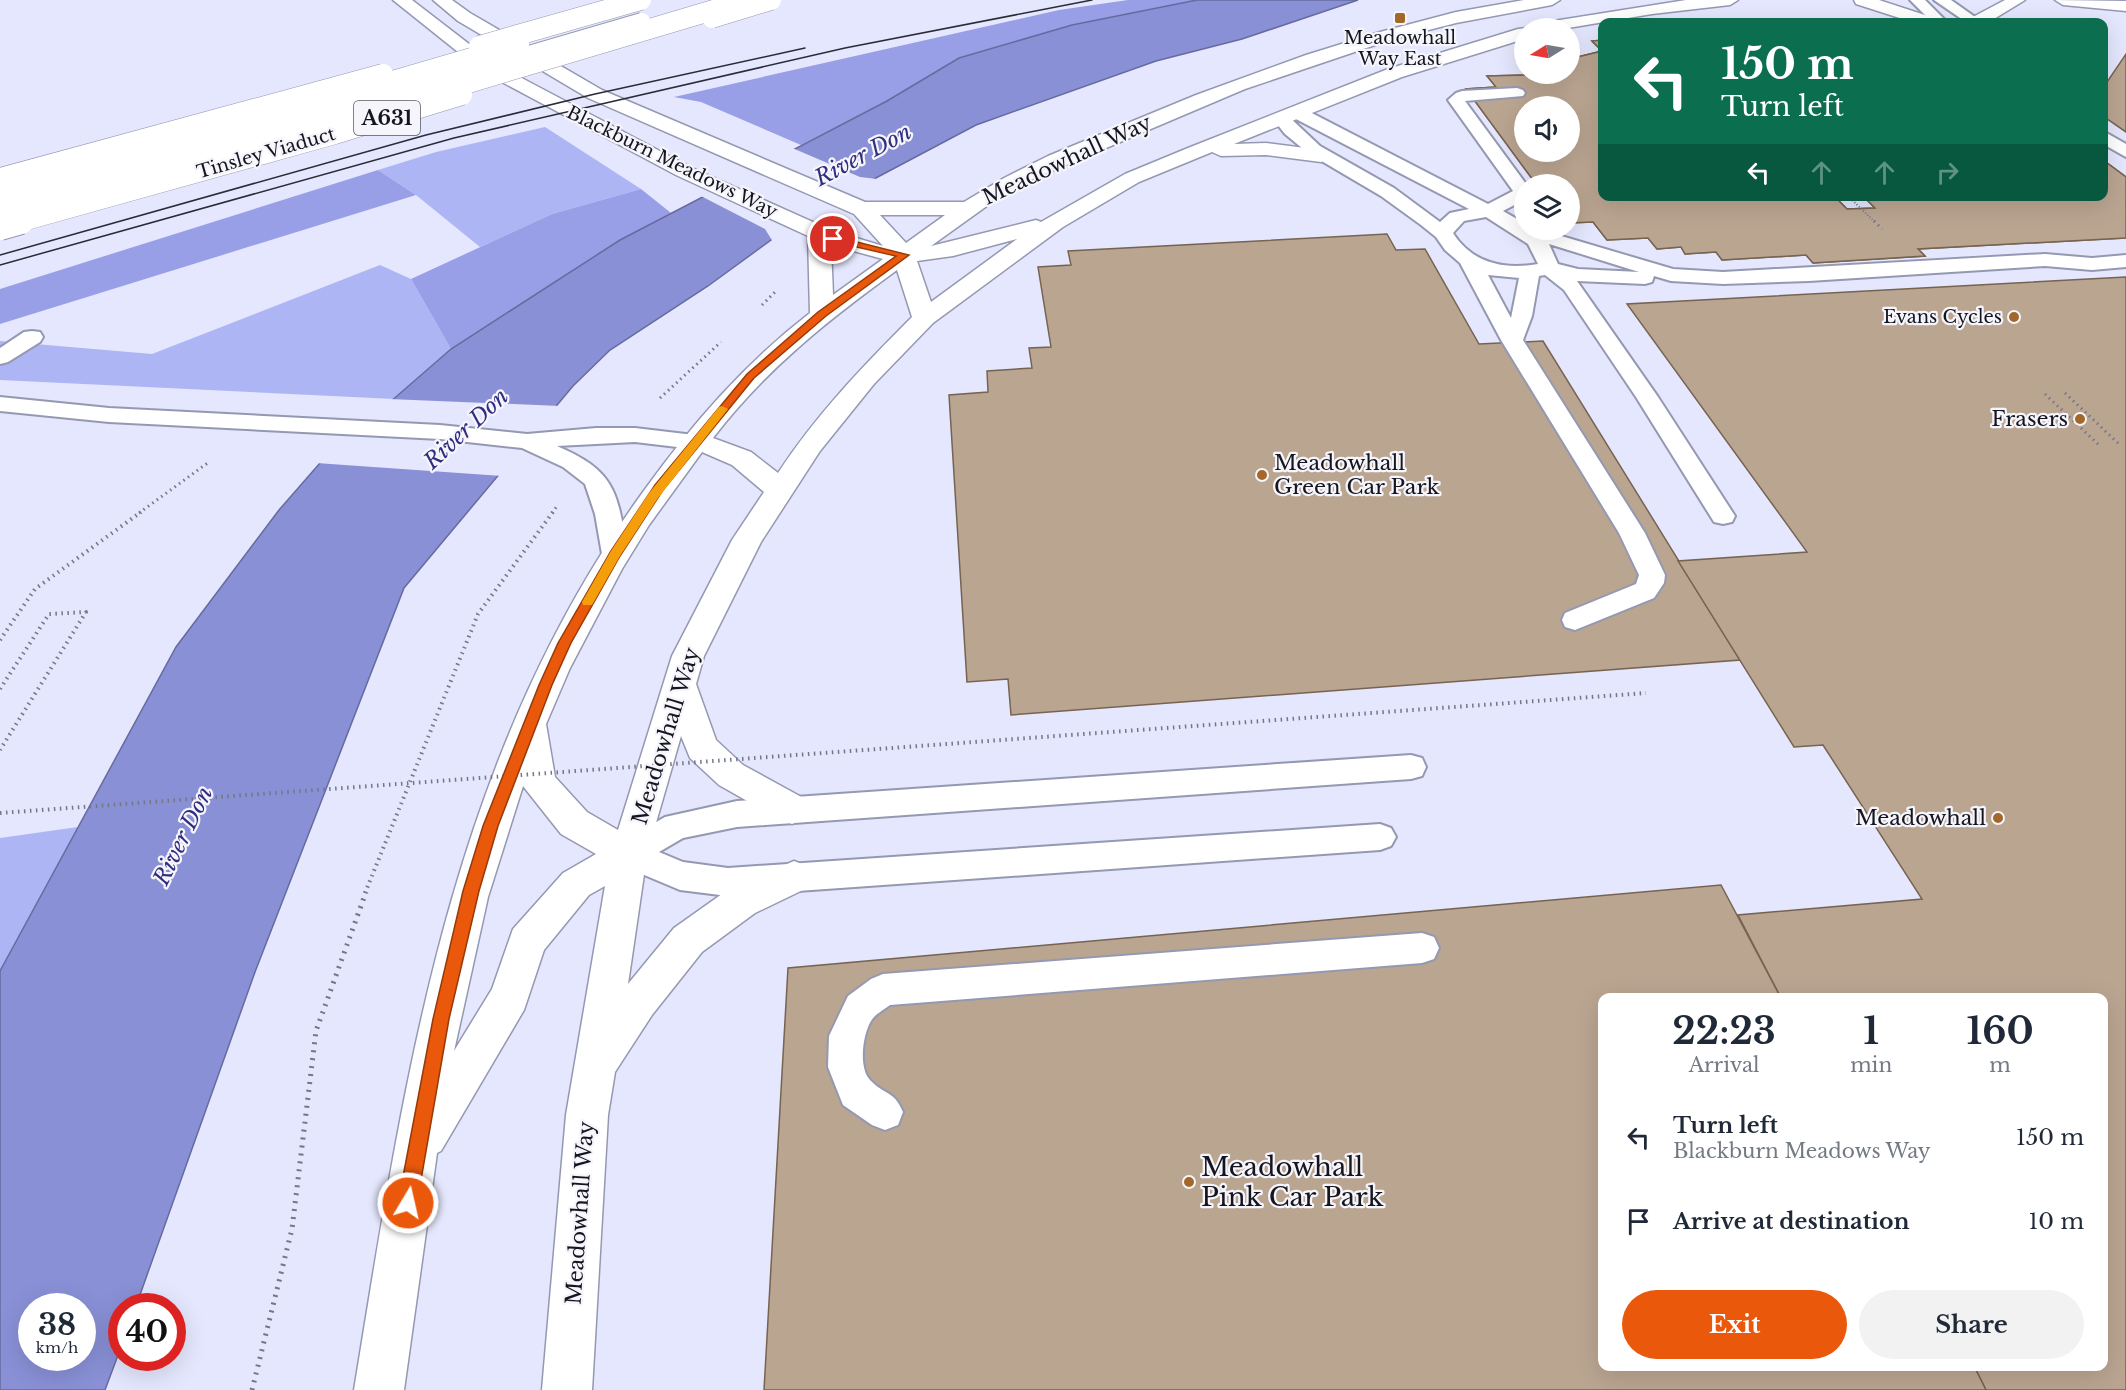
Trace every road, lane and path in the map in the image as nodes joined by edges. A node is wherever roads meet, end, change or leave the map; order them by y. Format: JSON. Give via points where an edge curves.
{"nodes":[{"id":1,"x":402,"y":0,"type":"edge"},
{"id":2,"x":441,"y":0,"type":"edge"},
{"id":3,"x":716,"y":0,"type":"edge"},
{"id":4,"x":747,"y":0,"type":"edge"},
{"id":5,"x":771,"y":0,"type":"edge"},
{"id":6,"x":1552,"y":0,"type":"edge"},
{"id":7,"x":1730,"y":0,"type":"edge"},
{"id":8,"x":1862,"y":0,"type":"edge"},
{"id":9,"x":1917,"y":0,"type":"edge"},
{"id":10,"x":1941,"y":0,"type":"edge"},
{"id":11,"x":2017,"y":0,"type":"edge"},
{"id":12,"x":2063,"y":0,"type":"edge"},
{"id":13,"x":650,"y":2,"type":"edge"},
{"id":14,"x":2126,"y":6,"type":"edge"},
{"id":15,"x":1598,"y":18,"type":"edge"},
{"id":16,"x":1599,"y":18,"type":"edge"},
{"id":17,"x":1917,"y":18,"type":"edge"},
{"id":18,"x":1936,"y":18,"type":"edge"},
{"id":19,"x":1970,"y":18,"type":"edge"},
{"id":20,"x":1983,"y":18,"type":"edge"},
{"id":21,"x":1580,"y":21,"type":"edge"},
{"id":22,"x":1514,"y":36,"type":"edge"},
{"id":23,"x":1291,"y":67,"type":"junction"},
{"id":24,"x":1517,"y":93,"type":"dead end"},
{"id":25,"x":1281,"y":106,"type":"junction"},
{"id":26,"x":1230,"y":108,"type":"dead end"},
{"id":27,"x":1251,"y":108,"type":"dead end"},
{"id":28,"x":1138,"y":126,"type":"junction"},
{"id":29,"x":2108,"y":139,"type":"edge"},
{"id":30,"x":1195,"y":152,"type":"junction"},
{"id":31,"x":2126,"y":152,"type":"edge"},
{"id":32,"x":1321,"y":156,"type":"junction"},
{"id":33,"x":0,"y":178,"type":"edge"},
{"id":34,"x":1514,"y":181,"type":"edge"},
{"id":35,"x":0,"y":188,"type":"edge"},
{"id":36,"x":1514,"y":198,"type":"edge"},
{"id":37,"x":0,"y":202,"type":"edge"},
{"id":38,"x":968,"y":208,"type":"junction"},
{"id":39,"x":862,"y":209,"type":"junction"},
{"id":40,"x":1487,"y":212,"type":"junction"},
{"id":41,"x":0,"y":216,"type":"edge"},
{"id":42,"x":1055,"y":222,"type":"junction"},
{"id":43,"x":1514,"y":225,"type":"edge"},
{"id":44,"x":0,"y":227,"type":"edge"},
{"id":45,"x":811,"y":230,"type":"junction"},
{"id":46,"x":1443,"y":233,"type":"junction"},
{"id":47,"x":1536,"y":240,"type":"edge"},
{"id":48,"x":1558,"y":240,"type":"edge"},
{"id":49,"x":904,"y":255,"type":"junction"},
{"id":50,"x":2126,"y":261,"type":"edge"},
{"id":51,"x":1469,"y":262,"type":"junction"},
{"id":52,"x":1540,"y":270,"type":"junction"},
{"id":53,"x":1671,"y":275,"type":"junction"},
{"id":54,"x":780,"y":288,"type":"dead end"},
{"id":55,"x":756,"y":310,"type":"dead end"},
{"id":56,"x":822,"y":314,"type":"junction"},
{"id":57,"x":924,"y":318,"type":"junction"},
{"id":58,"x":32,"y":337,"type":"dead end"},
{"id":59,"x":1512,"y":340,"type":"junction"},
{"id":60,"x":722,"y":341,"type":"dead end"},
{"id":61,"x":0,"y":357,"type":"edge"},
{"id":62,"x":2065,"y":393,"type":"dead end"},
{"id":63,"x":2045,"y":394,"type":"dead end"},
{"id":64,"x":0,"y":404,"type":"edge"},
{"id":65,"x":652,"y":406,"type":"dead end"},
{"id":66,"x":263,"y":423,"type":"junction"},
{"id":67,"x":527,"y":441,"type":"junction"},
{"id":68,"x":694,"y":442,"type":"junction"},
{"id":69,"x":2119,"y":444,"type":"dead end"},
{"id":70,"x":2099,"y":445,"type":"dead end"},
{"id":71,"x":779,"y":491,"type":"junction"},
{"id":72,"x":563,"y":497,"type":"dead end"},
{"id":73,"x":1723,"y":516,"type":"dead end"},
{"id":74,"x":615,"y":554,"type":"junction"},
{"id":75,"x":1575,"y":620,"type":"dead end"},
{"id":76,"x":0,"y":640,"type":"edge"},
{"id":77,"x":679,"y":682,"type":"junction"},
{"id":78,"x":0,"y":689,"type":"edge"},
{"id":79,"x":1646,"y":693,"type":"dead end"},
{"id":80,"x":530,"y":723,"type":"junction"},
{"id":81,"x":0,"y":750,"type":"edge"},
{"id":82,"x":1410,"y":767,"type":"dead end"},
{"id":83,"x":792,"y":809,"type":"junction"},
{"id":84,"x":0,"y":813,"type":"edge"},
{"id":85,"x":1380,"y":837,"type":"dead end"},
{"id":86,"x":629,"y":854,"type":"junction"},
{"id":87,"x":794,"y":877,"type":"junction"},
{"id":88,"x":1422,"y":948,"type":"dead end"},
{"id":89,"x":594,"y":1066,"type":"junction"},
{"id":90,"x":885,"y":1112,"type":"dead end"},
{"id":91,"x":415,"y":1156,"type":"junction"},
{"id":92,"x":252,"y":1390,"type":"edge"},
{"id":93,"x":379,"y":1390,"type":"edge"},
{"id":94,"x":567,"y":1390,"type":"edge"}],
"edges":[{"from":1,"to":45,"type":"main road","name":"Blackburn Meadows Way","via":[[489,68],[683,171]]},
{"from":2,"to":39,"type":"main road","name":"Blackburn Meadows Way","via":[[595,94]]},
{"from":3,"to":37,"type":"lane","bridge":true},
{"from":4,"to":41,"type":"main road","name":"Tinsley Viaduct","bridge":true,"via":[[333,123]]},
{"from":5,"to":44,"type":"main road","name":"Tinsley Viaduct","number":"A631","bridge":true,"via":[[335,134]]},
{"from":6,"to":23,"type":"main road","name":"Meadowhall Way","via":[[1419,26]]},
{"from":7,"to":16,"type":"main road"},
{"from":8,"to":17,"type":"main road"},
{"from":9,"to":18,"type":"lane"},
{"from":10,"to":19,"type":"lane"},
{"from":11,"to":20,"type":"main road"},
{"from":12,"to":14,"type":"main road"},
{"from":13,"to":33,"type":"main road","name":"Tinsley Viaduct","number":"A631","bridge":true},
{"from":13,"to":35,"type":"main road","name":"Tinsley Viaduct","bridge":true,"via":[[338,97]]},
{"from":15,"to":21,"type":"main road"},
{"from":22,"to":25,"type":"main road","name":"Meadowhall Way","via":[[1351,90]]},
{"from":23,"to":25,"type":"main road"},
{"from":23,"to":28,"type":"main road","name":"Meadowhall Way"},
{"from":24,"to":34,"type":"lane","via":[[1462,96],[1456,100]]},
{"from":25,"to":27,"type":"main road"},
{"from":25,"to":30,"type":"main road","name":"Meadowhall Way"},
{"from":25,"to":32,"type":"lane","via":[[1293,135]]},
{"from":25,"to":40,"type":"lane"},
{"from":26,"to":28,"type":"main road"},
{"from":28,"to":38,"type":"main road","name":"Meadowhall Way","via":[[1015,180]]},
{"from":29,"to":31,"type":"lane"},
{"from":30,"to":32,"type":"main road","via":[[1266,149]]},
{"from":30,"to":42,"type":"main road","name":"Meadowhall Way","via":[[1132,178]]},
{"from":32,"to":46,"type":"lane","via":[[1378,187]]},
{"from":36,"to":40,"type":"lane"},
{"from":38,"to":39,"type":"main road"},
{"from":38,"to":49,"type":"main road","name":"Meadowhall Way"},
{"from":39,"to":49,"type":"main road","name":"Blackburn Meadows Way"},
{"from":40,"to":43,"type":"lane"},
{"from":40,"to":46,"type":"lane","via":[[1459,216]]},
{"from":42,"to":49,"type":"main road","via":[[978,242]]},
{"from":42,"to":57,"type":"main road","name":"Meadowhall Way"},
{"from":45,"to":49,"type":"main road","name":"Blackburn Meadows Way","via":[[847,243]]},
{"from":45,"to":56,"type":"main road"},
{"from":46,"to":51,"type":"lane","via":[[1449,245]]},
{"from":47,"to":52,"type":"lane","via":[[1546,254]]},
{"from":48,"to":53,"type":"lane"},
{"from":49,"to":56,"type":"main road","name":"Meadowhall Way"},
{"from":49,"to":57,"type":"main road"},
{"from":50,"to":53,"type":"lane","via":[[2092,264],[2048,251],[1809,275]]},
{"from":51,"to":52,"type":"lane","via":[[1506,272]]},
{"from":51,"to":59,"type":"lane"},
{"from":52,"to":53,"type":"lane","via":[[1646,278]]},
{"from":52,"to":59,"type":"lane"},
{"from":52,"to":73,"type":"lane","via":[[1571,286]]},
{"from":54,"to":55,"type":"path"},
{"from":56,"to":68,"type":"main road","name":"Meadowhall Way","via":[[750,376]]},
{"from":57,"to":71,"type":"main road","name":"Meadowhall Way","via":[[865,378]]},
{"from":58,"to":61,"type":"lane"},
{"from":59,"to":75,"type":"lane","via":[[1632,533],[1652,575],[1645,591]]},
{"from":60,"to":65,"type":"path"},
{"from":62,"to":69,"type":"path"},
{"from":63,"to":70,"type":"path"},
{"from":64,"to":66,"type":"lane","via":[[109,415]]},
{"from":66,"to":67,"type":"lane","via":[[440,432]]},
{"from":66,"to":76,"type":"path","via":[[35,589]]},
{"from":67,"to":68,"type":"lane","via":[[635,435]]},
{"from":67,"to":74,"type":"lane","via":[[596,479]]},
{"from":68,"to":71,"type":"main road","via":[[720,447],[741,457]]},
{"from":68,"to":74,"type":"main road","name":"Meadowhall Way"},
{"from":71,"to":77,"type":"main road","name":"Meadowhall Way","via":[[747,540],[688,656]]},
{"from":72,"to":92,"type":"path","via":[[478,614],[378,857],[316,1031],[292,1229]]},
{"from":74,"to":80,"type":"main road","name":"Meadowhall Way","via":[[564,643]]},
{"from":77,"to":83,"type":"main road","via":[[702,748],[730,775]]},
{"from":77,"to":86,"type":"main road","name":"Meadowhall Way"},
{"from":78,"to":81,"type":"path","via":[[49,614],[86,612]]},
{"from":79,"to":84,"type":"path","bridge":true},
{"from":80,"to":86,"type":"main road","via":[[538,782],[574,823]]},
{"from":80,"to":91,"type":"main road","name":"Meadowhall Way","via":[[471,891]]},
{"from":82,"to":83,"type":"lane"},
{"from":83,"to":86,"type":"lane","via":[[737,814],[676,826]]},
{"from":85,"to":87,"type":"lane"},
{"from":86,"to":87,"type":"lane","via":[[680,876],[728,882]]},
{"from":86,"to":89,"type":"main road","name":"Meadowhall Way"},
{"from":86,"to":91,"type":"main road","via":[[576,884],[527,941],[510,997]]},
{"from":87,"to":89,"type":"main road","via":[[742,901],[688,940],[638,1002]]},
{"from":88,"to":90,"type":"lane","via":[[883,990],[860,1007],[847,1036],[846,1066],[856,1092]]},
{"from":89,"to":94,"type":"main road","name":"Meadowhall Way"},
{"from":91,"to":93,"type":"main road","name":"Meadowhall Way"}]}
